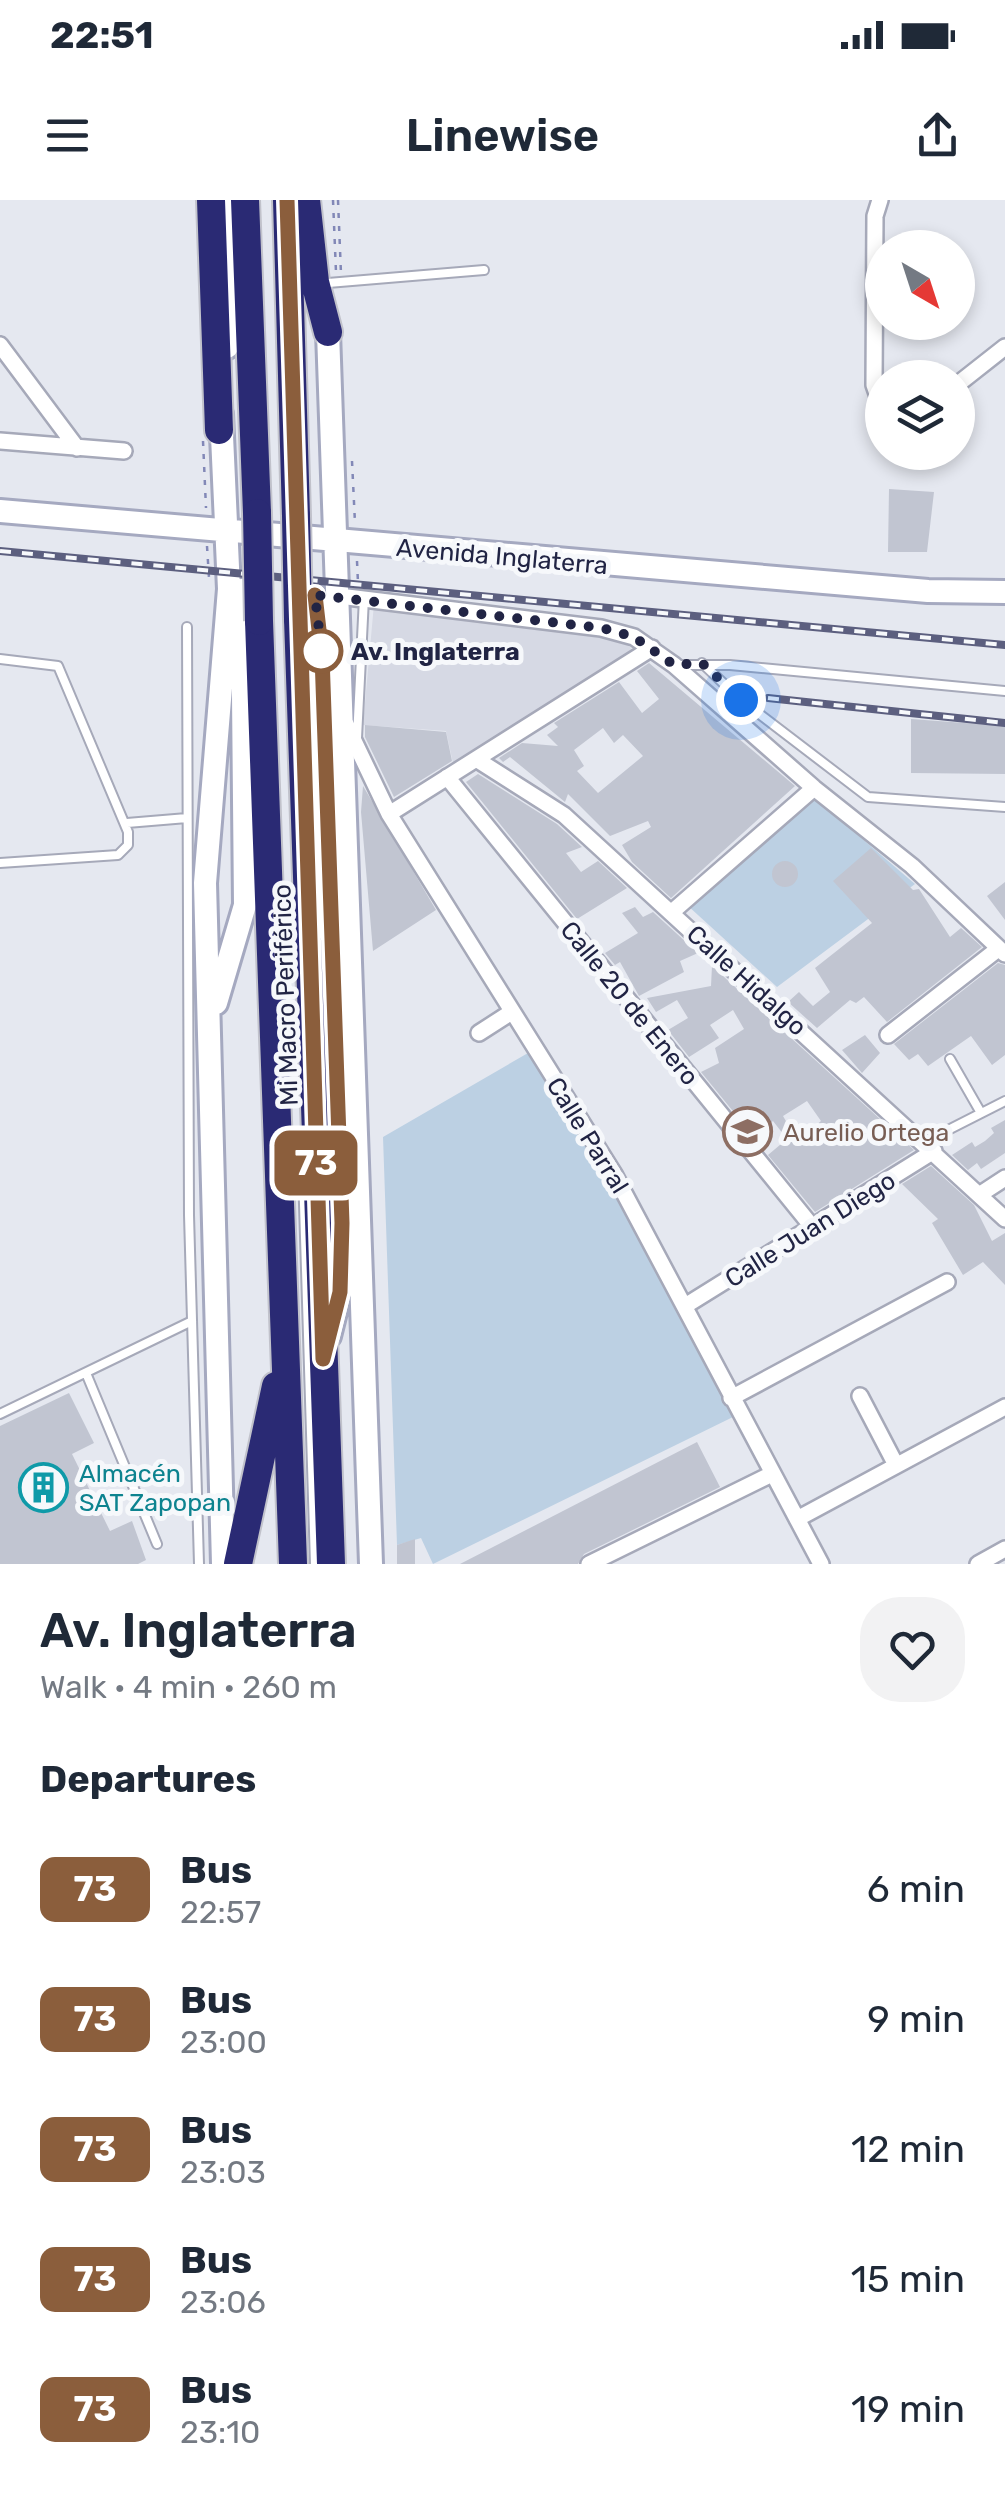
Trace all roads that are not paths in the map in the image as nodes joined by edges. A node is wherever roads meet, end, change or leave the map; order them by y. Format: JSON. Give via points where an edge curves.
{"nodes":[{"id":1,"x":211,"y":200,"type":"edge"},
{"id":2,"x":231,"y":200,"type":"edge"},
{"id":3,"x":245,"y":200,"type":"edge"},
{"id":4,"x":287,"y":200,"type":"edge"},
{"id":5,"x":306,"y":200,"type":"edge"},
{"id":6,"x":324,"y":200,"type":"edge"},
{"id":7,"x":880,"y":200,"type":"edge"},
{"id":8,"x":484,"y":270,"type":"dead end"},
{"id":9,"x":332,"y":282,"type":"junction"},
{"id":10,"x":328,"y":332,"type":"junction"},
{"id":11,"x":0,"y":345,"type":"edge"},
{"id":12,"x":1005,"y":347,"type":"edge"},
{"id":13,"x":874,"y":360,"type":"edge"},
{"id":14,"x":975,"y":371,"type":"edge"},
{"id":15,"x":220,"y":430,"type":"junction"},
{"id":16,"x":0,"y":441,"type":"edge"},
{"id":17,"x":77,"y":448,"type":"junction"},
{"id":18,"x":124,"y":451,"type":"dead end"},
{"id":19,"x":268,"y":477,"type":"dead end"},
{"id":20,"x":0,"y":511,"type":"edge"},
{"id":21,"x":274,"y":515,"type":"junction"},
{"id":22,"x":226,"y":534,"type":"junction"},
{"id":23,"x":336,"y":542,"type":"junction"},
{"id":24,"x":236,"y":590,"type":"junction"},
{"id":25,"x":1005,"y":592,"type":"edge"},
{"id":26,"x":315,"y":595,"type":"junction"},
{"id":27,"x":339,"y":596,"type":"junction"},
{"id":28,"x":364,"y":598,"type":"junction"},
{"id":29,"x":292,"y":612,"type":"junction"},
{"id":30,"x":187,"y":627,"type":"dead end"},
{"id":31,"x":652,"y":648,"type":"junction"},
{"id":32,"x":0,"y":659,"type":"edge"},
{"id":33,"x":702,"y":663,"type":"junction"},
{"id":34,"x":674,"y":665,"type":"junction"},
{"id":35,"x":1005,"y":691,"type":"edge"},
{"id":36,"x":341,"y":714,"type":"junction"},
{"id":37,"x":290,"y":746,"type":"dead end"},
{"id":38,"x":357,"y":749,"type":"junction"},
{"id":39,"x":476,"y":758,"type":"junction"},
{"id":40,"x":447,"y":777,"type":"junction"},
{"id":41,"x":814,"y":788,"type":"junction"},
{"id":42,"x":1005,"y":807,"type":"edge"},
{"id":43,"x":389,"y":814,"type":"junction"},
{"id":44,"x":187,"y":818,"type":"junction"},
{"id":45,"x":127,"y":823,"type":"junction"},
{"id":46,"x":0,"y":863,"type":"edge"},
{"id":47,"x":672,"y":912,"type":"junction"},
{"id":48,"x":1002,"y":952,"type":"edge"},
{"id":49,"x":510,"y":1012,"type":"junction"},
{"id":50,"x":286,"y":1025,"type":"dead end"},
{"id":51,"x":210,"y":1026,"type":"junction"},
{"id":52,"x":479,"y":1033,"type":"dead end"},
{"id":53,"x":888,"y":1035,"type":"dead end"},
{"id":54,"x":353,"y":1036,"type":"junction"},
{"id":55,"x":950,"y":1059,"type":"dead end"},
{"id":56,"x":1005,"y":1101,"type":"edge"},
{"id":57,"x":338,"y":1112,"type":"junction"},
{"id":58,"x":981,"y":1113,"type":"junction"},
{"id":59,"x":302,"y":1125,"type":"dead end"},
{"id":60,"x":950,"y":1129,"type":"dead end"},
{"id":61,"x":934,"y":1151,"type":"junction"},
{"id":62,"x":1005,"y":1178,"type":"edge"},
{"id":63,"x":979,"y":1195,"type":"junction"},
{"id":64,"x":1005,"y":1219,"type":"edge"},
{"id":65,"x":814,"y":1229,"type":"junction"},
{"id":66,"x":947,"y":1282,"type":"dead end"},
{"id":67,"x":685,"y":1306,"type":"junction"},
{"id":68,"x":192,"y":1320,"type":"junction"},
{"id":69,"x":284,"y":1350,"type":"junction"},
{"id":70,"x":323,"y":1359,"type":"junction"},
{"id":71,"x":86,"y":1374,"type":"junction"},
{"id":72,"x":860,"y":1396,"type":"dead end"},
{"id":73,"x":731,"y":1398,"type":"junction"},
{"id":74,"x":1005,"y":1407,"type":"edge"},
{"id":75,"x":0,"y":1414,"type":"edge"},
{"id":76,"x":896,"y":1466,"type":"junction"},
{"id":77,"x":772,"y":1474,"type":"junction"},
{"id":78,"x":797,"y":1519,"type":"junction"},
{"id":79,"x":157,"y":1544,"type":"dead end"},
{"id":80,"x":1005,"y":1549,"type":"edge"},
{"id":81,"x":819,"y":1559,"type":"edge"},
{"id":82,"x":198,"y":1564,"type":"edge"},
{"id":83,"x":223,"y":1564,"type":"edge"},
{"id":84,"x":238,"y":1564,"type":"edge"},
{"id":85,"x":292,"y":1564,"type":"edge"},
{"id":86,"x":303,"y":1564,"type":"edge"},
{"id":87,"x":315,"y":1564,"type":"edge"},
{"id":88,"x":331,"y":1564,"type":"edge"},
{"id":89,"x":371,"y":1564,"type":"edge"},
{"id":90,"x":589,"y":1564,"type":"edge"},
{"id":91,"x":799,"y":1564,"type":"edge"},
{"id":92,"x":978,"y":1564,"type":"edge"}],
"edges":[{"from":1,"to":15,"type":"highway"},
{"from":2,"to":15,"type":"main road"},
{"from":3,"to":21,"type":"highway"},
{"from":4,"to":21,"type":"highway"},
{"from":5,"to":10,"type":"highway"},
{"from":6,"to":9,"type":"highway"},
{"from":7,"to":13,"type":"street"},
{"from":8,"to":9,"type":"lane"},
{"from":9,"to":10,"type":"highway"},
{"from":10,"to":23,"type":"main road"},
{"from":11,"to":17,"type":"street"},
{"from":12,"to":14,"type":"street"},
{"from":15,"to":22,"type":"main road"},
{"from":16,"to":17,"type":"street"},
{"from":17,"to":18,"type":"street"},
{"from":19,"to":21,"type":"lane"},
{"from":20,"to":22,"type":"main road","name":"Avenida Inglaterra"},
{"from":21,"to":29,"type":"highway","bridge":true},
{"from":21,"to":69,"type":"highway","bridge":true,"via":[[259,621]]},
{"from":22,"to":23,"type":"main road","name":"Avenida Inglaterra"},
{"from":22,"to":24,"type":"main road"},
{"from":23,"to":25,"type":"main road","name":"Avenida Inglaterra"},
{"from":23,"to":27,"type":"main road"},
{"from":24,"to":26,"type":"main road"},
{"from":24,"to":51,"type":"main road","via":[[206,838]]},
{"from":24,"to":51,"type":"main road","via":[[245,904]]},
{"from":26,"to":27,"type":"main road"},
{"from":26,"to":57,"type":"main road"},
{"from":27,"to":28,"type":"street"},
{"from":27,"to":36,"type":"main road"},
{"from":28,"to":31,"type":"street","via":[[602,628]]},
{"from":28,"to":38,"type":"lane"},
{"from":29,"to":37,"type":"lane"},
{"from":29,"to":70,"type":"highway"},
{"from":30,"to":44,"type":"lane"},
{"from":31,"to":34,"type":"street"},
{"from":31,"to":39,"type":"street"},
{"from":32,"to":45,"type":"lane","via":[[58,666]]},
{"from":33,"to":34,"type":"lane"},
{"from":33,"to":35,"type":"lane"},
{"from":33,"to":42,"type":"lane","via":[[868,797]]},
{"from":34,"to":41,"type":"street"},
{"from":36,"to":38,"type":"street","name":"Calle Parral"},
{"from":36,"to":54,"type":"main road"},
{"from":38,"to":43,"type":"street","name":"Calle Parral"},
{"from":39,"to":40,"type":"street"},
{"from":39,"to":47,"type":"street","name":"Calle Hidalgo","via":[[564,815]]},
{"from":40,"to":43,"type":"street"},
{"from":40,"to":65,"type":"street","name":"Calle 20 de Enero"},
{"from":41,"to":47,"type":"street"},
{"from":41,"to":48,"type":"street","via":[[912,866]]},
{"from":43,"to":49,"type":"street","name":"Calle Parral"},
{"from":44,"to":45,"type":"lane"},
{"from":44,"to":68,"type":"lane"},
{"from":45,"to":46,"type":"lane","via":[[128,844],[118,855]]},
{"from":47,"to":61,"type":"street","name":"Calle Hidalgo"},
{"from":48,"to":53,"type":"street"},
{"from":49,"to":52,"type":"street"},
{"from":49,"to":67,"type":"street","name":"Calle Parral","via":[[614,1174]]},
{"from":50,"to":86,"type":"lane","name":"Mi Macro Periférico"},
{"from":51,"to":83,"type":"main road"},
{"from":54,"to":57,"type":"main road"},
{"from":54,"to":89,"type":"main road"},
{"from":55,"to":58,"type":"lane"},
{"from":56,"to":58,"type":"lane"},
{"from":57,"to":70,"type":"main road","via":[[340,1292]]},
{"from":58,"to":60,"type":"lane"},
{"from":59,"to":87,"type":"lane","name":"Mi Macro Periférico"},
{"from":61,"to":63,"type":"street","name":"Calle Hidalgo"},
{"from":61,"to":65,"type":"street","name":"Calle Juan Diego"},
{"from":62,"to":63,"type":"street"},
{"from":63,"to":64,"type":"street","name":"Calle Hidalgo"},
{"from":65,"to":67,"type":"street","name":"Calle Juan Diego"},
{"from":66,"to":73,"type":"street"},
{"from":67,"to":73,"type":"street","name":"Calle Parral"},
{"from":68,"to":71,"type":"lane"},
{"from":68,"to":82,"type":"lane"},
{"from":69,"to":84,"type":"highway"},
{"from":69,"to":85,"type":"highway"},
{"from":70,"to":88,"type":"highway"},
{"from":71,"to":75,"type":"lane"},
{"from":71,"to":79,"type":"lane"},
{"from":72,"to":76,"type":"street"},
{"from":73,"to":77,"type":"street","name":"Calle Parral"},
{"from":74,"to":76,"type":"street"},
{"from":76,"to":78,"type":"street"},
{"from":77,"to":78,"type":"street","name":"Calle Parral"},
{"from":77,"to":90,"type":"street"},
{"from":78,"to":81,"type":"street","name":"Calle Parral"},
{"from":80,"to":92,"type":"street"},
{"from":81,"to":91,"type":"street"}]}
